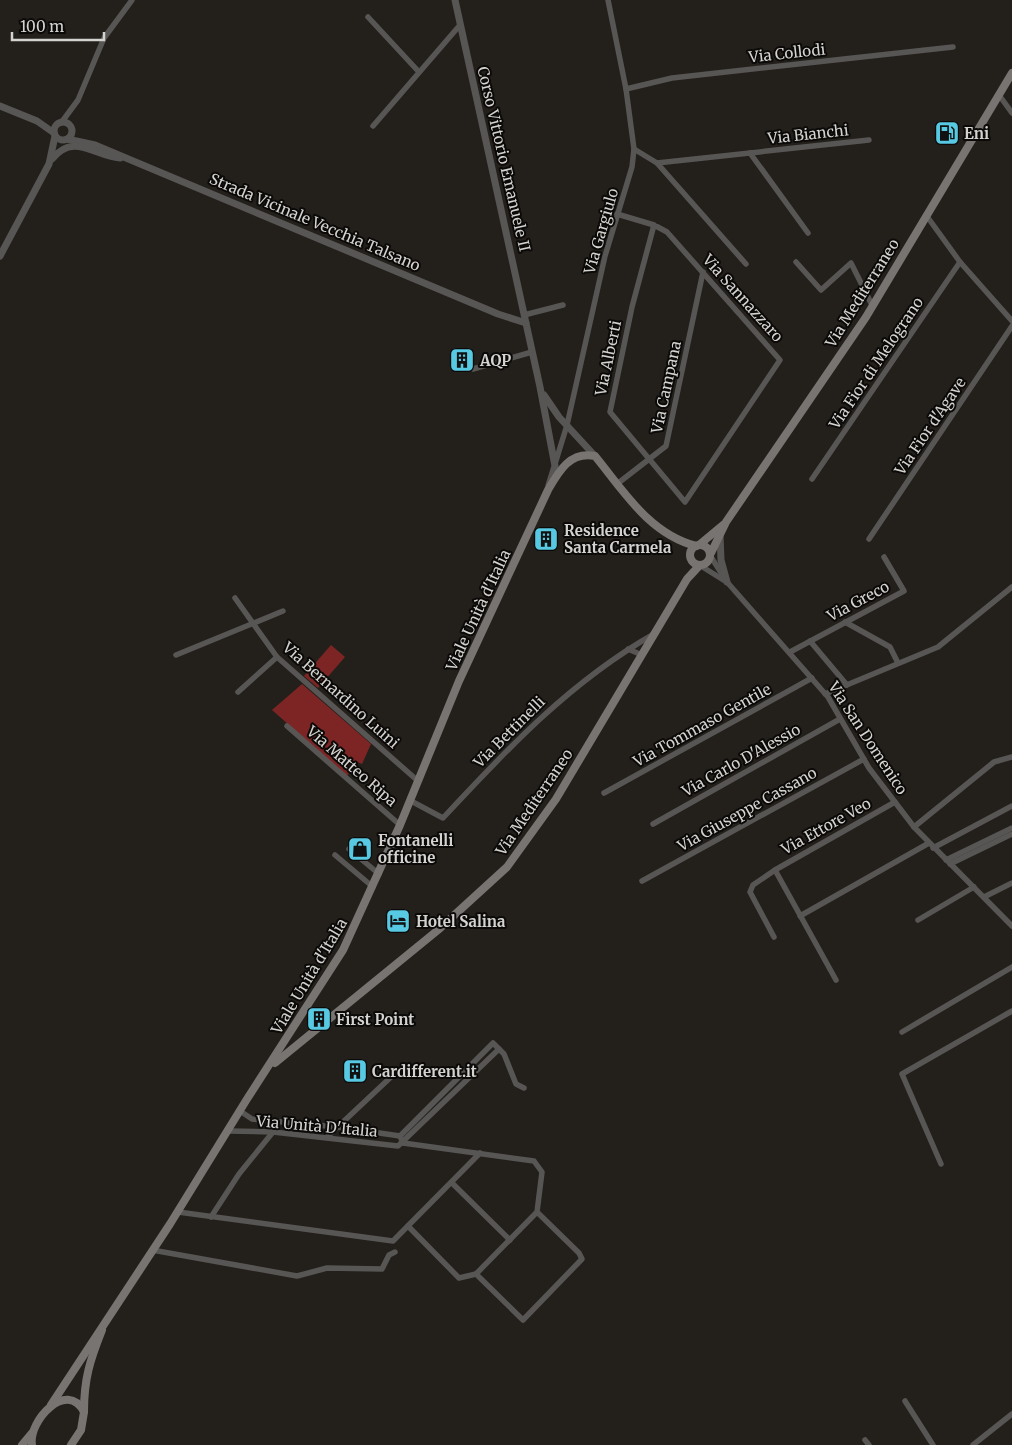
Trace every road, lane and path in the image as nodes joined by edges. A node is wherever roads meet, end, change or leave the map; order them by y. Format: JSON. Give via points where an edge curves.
{"nodes":[{"id":1,"x":132,"y":0,"type":"edge"},
{"id":2,"x":455,"y":0,"type":"edge"},
{"id":3,"x":608,"y":0,"type":"edge"},
{"id":4,"x":368,"y":17,"type":"dead end"},
{"id":5,"x":460,"y":25,"type":"junction"},
{"id":6,"x":953,"y":47,"type":"dead end"},
{"id":7,"x":419,"y":72,"type":"junction"},
{"id":8,"x":1012,"y":73,"type":"edge"},
{"id":9,"x":626,"y":89,"type":"junction"},
{"id":10,"x":999,"y":95,"type":"junction"},
{"id":11,"x":0,"y":106,"type":"edge"},
{"id":12,"x":1012,"y":112,"type":"edge"},
{"id":13,"x":37,"y":121,"type":"junction"},
{"id":14,"x":60,"y":123,"type":"junction"},
{"id":15,"x":373,"y":126,"type":"dead end"},
{"id":16,"x":71,"y":130,"type":"junction"},
{"id":17,"x":54,"y":134,"type":"junction"},
{"id":18,"x":66,"y":139,"type":"junction"},
{"id":19,"x":869,"y":140,"type":"dead end"},
{"id":20,"x":95,"y":145,"type":"junction"},
{"id":21,"x":634,"y":150,"type":"junction"},
{"id":22,"x":750,"y":153,"type":"junction"},
{"id":23,"x":55,"y":156,"type":"junction"},
{"id":24,"x":128,"y":158,"type":"junction"},
{"id":25,"x":657,"y":163,"type":"junction"},
{"id":26,"x":49,"y":164,"type":"junction"},
{"id":27,"x":618,"y":214,"type":"junction"},
{"id":28,"x":926,"y":215,"type":"junction"},
{"id":29,"x":654,"y":225,"type":"junction"},
{"id":30,"x":808,"y":233,"type":"dead end"},
{"id":31,"x":0,"y":256,"type":"edge"},
{"id":32,"x":796,"y":262,"type":"dead end"},
{"id":33,"x":960,"y":262,"type":"junction"},
{"id":34,"x":746,"y":264,"type":"dead end"},
{"id":35,"x":703,"y":272,"type":"junction"},
{"id":36,"x":563,"y":305,"type":"dead end"},
{"id":37,"x":872,"y":305,"type":"junction"},
{"id":38,"x":524,"y":315,"type":"junction"},
{"id":39,"x":1012,"y":321,"type":"edge"},
{"id":40,"x":526,"y":323,"type":"junction"},
{"id":41,"x":1012,"y":326,"type":"edge"},
{"id":42,"x":532,"y":352,"type":"junction"},
{"id":43,"x":473,"y":369,"type":"dead end"},
{"id":44,"x":540,"y":387,"type":"junction"},
{"id":45,"x":567,"y":425,"type":"junction"},
{"id":46,"x":595,"y":456,"type":"junction"},
{"id":47,"x":650,"y":459,"type":"junction"},
{"id":48,"x":555,"y":466,"type":"junction"},
{"id":49,"x":812,"y":479,"type":"dead end"},
{"id":50,"x":617,"y":484,"type":"junction"},
{"id":51,"x":548,"y":490,"type":"junction"},
{"id":52,"x":685,"y":502,"type":"joint"},
{"id":53,"x":726,"y":522,"type":"junction"},
{"id":54,"x":720,"y":534,"type":"junction"},
{"id":55,"x":869,"y":539,"type":"dead end"},
{"id":56,"x":697,"y":545,"type":"junction"},
{"id":57,"x":711,"y":555,"type":"junction"},
{"id":58,"x":884,"y":556,"type":"dead end"},
{"id":59,"x":700,"y":566,"type":"junction"},
{"id":60,"x":728,"y":582,"type":"junction"},
{"id":61,"x":1012,"y":587,"type":"edge"},
{"id":62,"x":235,"y":598,"type":"dead end"},
{"id":63,"x":283,"y":611,"type":"dead end"},
{"id":64,"x":845,"y":622,"type":"junction"},
{"id":65,"x":253,"y":623,"type":"junction"},
{"id":66,"x":655,"y":633,"type":"junction"},
{"id":67,"x":810,"y":640,"type":"junction"},
{"id":68,"x":628,"y":649,"type":"junction"},
{"id":69,"x":790,"y":652,"type":"junction"},
{"id":70,"x":176,"y":655,"type":"dead end"},
{"id":71,"x":642,"y":655,"type":"junction"},
{"id":72,"x":278,"y":657,"type":"junction"},
{"id":73,"x":898,"y":663,"type":"junction"},
{"id":74,"x":812,"y":678,"type":"junction"},
{"id":75,"x":847,"y":685,"type":"junction"},
{"id":76,"x":238,"y":692,"type":"dead end"},
{"id":77,"x":825,"y":694,"type":"junction"},
{"id":78,"x":840,"y":718,"type":"junction"},
{"id":79,"x":286,"y":726,"type":"dead end"},
{"id":80,"x":1012,"y":757,"type":"edge"},
{"id":81,"x":864,"y":759,"type":"junction"},
{"id":82,"x":418,"y":781,"type":"junction"},
{"id":83,"x":604,"y":793,"type":"dead end"},
{"id":84,"x":411,"y":800,"type":"junction"},
{"id":85,"x":895,"y":802,"type":"junction"},
{"id":86,"x":1012,"y":806,"type":"edge"},
{"id":87,"x":653,"y":824,"type":"dead end"},
{"id":88,"x":400,"y":825,"type":"junction"},
{"id":89,"x":914,"y":827,"type":"junction"},
{"id":90,"x":1012,"y":828,"type":"edge"},
{"id":91,"x":1012,"y":834,"type":"edge"},
{"id":92,"x":354,"y":842,"type":"dead end"},
{"id":93,"x":931,"y":846,"type":"junction"},
{"id":94,"x":335,"y":855,"type":"dead end"},
{"id":95,"x":948,"y":862,"type":"junction"},
{"id":96,"x":775,"y":870,"type":"junction"},
{"id":97,"x":379,"y":874,"type":"junction"},
{"id":98,"x":642,"y":881,"type":"dead end"},
{"id":99,"x":1012,"y":883,"type":"edge"},
{"id":100,"x":373,"y":887,"type":"junction"},
{"id":101,"x":974,"y":887,"type":"junction"},
{"id":102,"x":984,"y":897,"type":"junction"},
{"id":103,"x":800,"y":916,"type":"junction"},
{"id":104,"x":918,"y":920,"type":"dead end"},
{"id":105,"x":1012,"y":926,"type":"edge"},
{"id":106,"x":774,"y":937,"type":"dead end"},
{"id":107,"x":1012,"y":967,"type":"edge"},
{"id":108,"x":836,"y":980,"type":"dead end"},
{"id":109,"x":1012,"y":1011,"type":"edge"},
{"id":110,"x":297,"y":1025,"type":"junction"},
{"id":111,"x":902,"y":1032,"type":"dead end"},
{"id":112,"x":311,"y":1034,"type":"junction"},
{"id":113,"x":498,"y":1047,"type":"junction"},
{"id":114,"x":270,"y":1068,"type":"junction"},
{"id":115,"x":392,"y":1076,"type":"dead end"},
{"id":116,"x":524,"y":1088,"type":"dead end"},
{"id":117,"x":240,"y":1110,"type":"junction"},
{"id":118,"x":338,"y":1127,"type":"junction"},
{"id":119,"x":228,"y":1131,"type":"junction"},
{"id":120,"x":273,"y":1132,"type":"junction"},
{"id":121,"x":400,"y":1136,"type":"junction"},
{"id":122,"x":327,"y":1137,"type":"junction"},
{"id":123,"x":402,"y":1143,"type":"junction"},
{"id":124,"x":480,"y":1154,"type":"junction"},
{"id":125,"x":941,"y":1164,"type":"dead end"},
{"id":126,"x":452,"y":1183,"type":"junction"},
{"id":127,"x":178,"y":1212,"type":"junction"},
{"id":128,"x":537,"y":1212,"type":"junction"},
{"id":129,"x":211,"y":1217,"type":"junction"},
{"id":130,"x":408,"y":1226,"type":"junction"},
{"id":131,"x":510,"y":1240,"type":"junction"},
{"id":132,"x":152,"y":1250,"type":"junction"},
{"id":133,"x":395,"y":1252,"type":"dead end"},
{"id":134,"x":476,"y":1274,"type":"junction"},
{"id":135,"x":108,"y":1317,"type":"junction"},
{"id":136,"x":905,"y":1401,"type":"dead end"},
{"id":137,"x":51,"y":1405,"type":"junction"},
{"id":138,"x":84,"y":1412,"type":"junction"},
{"id":139,"x":1012,"y":1414,"type":"edge"},
{"id":140,"x":34,"y":1430,"type":"junction"},
{"id":141,"x":22,"y":1445,"type":"edge"},
{"id":142,"x":32,"y":1445,"type":"edge"},
{"id":143,"x":71,"y":1445,"type":"edge"},
{"id":144,"x":933,"y":1445,"type":"edge"},
{"id":145,"x":973,"y":1445,"type":"edge"}],
"edges":[{"from":1,"to":14,"type":"street","via":[[104,38],[78,100]]},
{"from":2,"to":5,"type":"street","name":"Corso Vittorio Emanuele II"},
{"from":3,"to":9,"type":"street","name":"Via Gargiulo"},
{"from":4,"to":7,"type":"street"},
{"from":5,"to":7,"type":"street"},
{"from":5,"to":38,"type":"street","name":"Corso Vittorio Emanuele II"},
{"from":6,"to":9,"type":"street","name":"Via Collodi","via":[[672,78]]},
{"from":7,"to":15,"type":"street"},
{"from":8,"to":10,"type":"main road","name":"Via Mediterraneo"},
{"from":9,"to":21,"type":"street","name":"Via Gargiulo"},
{"from":10,"to":12,"type":"street"},
{"from":10,"to":28,"type":"main road","name":"Via Mediterraneo"},
{"from":11,"to":13,"type":"street"},
{"from":13,"to":14,"type":"street"},
{"from":13,"to":17,"type":"street"},
{"from":14,"to":16,"type":"street"},
{"from":14,"to":17,"type":"street"},
{"from":16,"to":18,"type":"street"},
{"from":16,"to":20,"type":"street"},
{"from":17,"to":18,"type":"street"},
{"from":17,"to":26,"type":"street"},
{"from":18,"to":20,"type":"street"},
{"from":18,"to":23,"type":"street"},
{"from":19,"to":22,"type":"street","name":"Via Bianchi"},
{"from":20,"to":24,"type":"street","name":"Strada Vicinale Vecchia Talsano"},
{"from":21,"to":25,"type":"street"},
{"from":21,"to":27,"type":"street","name":"Via Gargiulo"},
{"from":22,"to":25,"type":"street","name":"Via Bianchi"},
{"from":22,"to":30,"type":"street","name":"Via Bianchi"},
{"from":23,"to":24,"type":"street","via":[[68,147],[78,146],[112,157]]},
{"from":23,"to":26,"type":"street"},
{"from":24,"to":40,"type":"street","name":"Strada Vicinale Vecchia Talsano"},
{"from":25,"to":34,"type":"street"},
{"from":26,"to":31,"type":"street"},
{"from":27,"to":29,"type":"street","name":"Via Sannazzaro"},
{"from":27,"to":45,"type":"street","name":"Via Gargiulo","via":[[605,256]]},
{"from":28,"to":33,"type":"street"},
{"from":28,"to":37,"type":"main road","name":"Via Mediterraneo"},
{"from":29,"to":35,"type":"street","name":"Via Sannazzaro","via":[[667,232]]},
{"from":29,"to":47,"type":"street","name":"Via Alberti","via":[[610,407],[610,412]]},
{"from":32,"to":37,"type":"street","via":[[821,290],[851,263]]},
{"from":33,"to":39,"type":"street"},
{"from":33,"to":49,"type":"street","name":"Via Fior di Melograno"},
{"from":35,"to":47,"type":"street","name":"Via Campana","via":[[666,446]]},
{"from":35,"to":52,"type":"street","name":"Via Sannazzaro","via":[[780,360]]},
{"from":36,"to":38,"type":"street"},
{"from":37,"to":53,"type":"main road","name":"Via Mediterraneo"},
{"from":38,"to":40,"type":"street","name":"Corso Vittorio Emanuele II"},
{"from":40,"to":42,"type":"street","name":"Corso Vittorio Emanuele II"},
{"from":41,"to":55,"type":"street","name":"Via Fior d'Agave"},
{"from":42,"to":43,"type":"street"},
{"from":42,"to":44,"type":"street","name":"Corso Vittorio Emanuele II"},
{"from":44,"to":45,"type":"street","via":[[549,406]]},
{"from":44,"to":48,"type":"street"},
{"from":45,"to":46,"type":"street"},
{"from":45,"to":48,"type":"street","name":"Via Gargiulo"},
{"from":46,"to":50,"type":"main road"},
{"from":46,"to":51,"type":"main road","name":"Viale Unità d'Italia","via":[[584,454],[572,459]]},
{"from":47,"to":50,"type":"street","name":"Via Campana"},
{"from":47,"to":52,"type":"street","name":"Via Alberti"},
{"from":48,"to":51,"type":"street"},
{"from":50,"to":56,"type":"main road","via":[[646,517],[680,541]]},
{"from":51,"to":82,"type":"main road","name":"Viale Unità d'Italia","via":[[459,682]]},
{"from":53,"to":54,"type":"main road"},
{"from":53,"to":56,"type":"main road"},
{"from":54,"to":57,"type":"main road"},
{"from":54,"to":60,"type":"street","via":[[721,560]]},
{"from":56,"to":57,"type":"main road","via":[[705,546]]},
{"from":56,"to":59,"type":"main road","via":[[691,550],[690,557]]},
{"from":57,"to":59,"type":"main road","via":[[708,563]]},
{"from":57,"to":60,"type":"street","name":"Via San Domenico"},
{"from":58,"to":64,"type":"street","name":"Via Greco","via":[[904,591]]},
{"from":59,"to":60,"type":"street","name":"Via San Domenico"},
{"from":59,"to":66,"type":"main road","name":"Via Mediterraneo","via":[[687,580]]},
{"from":60,"to":69,"type":"street","name":"Via San Domenico"},
{"from":61,"to":73,"type":"street","via":[[938,646]]},
{"from":62,"to":65,"type":"street","name":"Via Bernardino Luini"},
{"from":63,"to":65,"type":"street"},
{"from":64,"to":67,"type":"street","name":"Via Greco"},
{"from":64,"to":73,"type":"street","via":[[890,647]]},
{"from":65,"to":70,"type":"street"},
{"from":65,"to":72,"type":"street","name":"Via Bernardino Luini"},
{"from":66,"to":68,"type":"street","name":"Via Bettinelli"},
{"from":66,"to":71,"type":"main road","name":"Via Mediterraneo"},
{"from":67,"to":69,"type":"street","name":"Via Greco"},
{"from":67,"to":75,"type":"street"},
{"from":68,"to":71,"type":"street"},
{"from":68,"to":84,"type":"street","name":"Via Bettinelli","via":[[570,692],[502,754],[443,818]]},
{"from":69,"to":74,"type":"street","name":"Via San Domenico"},
{"from":71,"to":112,"type":"main road","name":"Via Mediterraneo","via":[[556,799],[507,867],[438,930]]},
{"from":72,"to":76,"type":"street"},
{"from":72,"to":82,"type":"street","name":"Via Bernardino Luini"},
{"from":73,"to":75,"type":"street"},
{"from":74,"to":77,"type":"street","name":"Via San Domenico"},
{"from":74,"to":83,"type":"street","name":"Via Tommaso Gentile"},
{"from":75,"to":77,"type":"street"},
{"from":77,"to":78,"type":"street","name":"Via San Domenico"},
{"from":78,"to":81,"type":"street","name":"Via San Domenico"},
{"from":78,"to":87,"type":"street","name":"Via Carlo D'Alessio"},
{"from":79,"to":88,"type":"street","name":"Via Matteo Ripa"},
{"from":80,"to":89,"type":"street","via":[[994,762]]},
{"from":81,"to":85,"type":"street","name":"Via San Domenico"},
{"from":81,"to":98,"type":"street","name":"Via Giuseppe Cassano"},
{"from":82,"to":84,"type":"main road","name":"Viale Unità d'Italia"},
{"from":84,"to":88,"type":"main road","name":"Viale Unità d'Italia"},
{"from":85,"to":89,"type":"street","name":"Via San Domenico"},
{"from":85,"to":96,"type":"street","name":"Via Ettore Veo"},
{"from":86,"to":93,"type":"street"},
{"from":88,"to":97,"type":"main road","name":"Viale Unità d'Italia"},
{"from":89,"to":93,"type":"street","name":"Via San Domenico"},
{"from":90,"to":95,"type":"street"},
{"from":91,"to":95,"type":"street"},
{"from":92,"to":97,"type":"street","via":[[349,849]]},
{"from":93,"to":95,"type":"street","name":"Via San Domenico"},
{"from":93,"to":103,"type":"street"},
{"from":94,"to":100,"type":"street"},
{"from":95,"to":101,"type":"street","name":"Via San Domenico"},
{"from":96,"to":103,"type":"street","name":"Via Ettore Veo"},
{"from":96,"to":106,"type":"street","via":[[753,885],[750,892]]},
{"from":97,"to":100,"type":"main road","name":"Viale Unità d'Italia"},
{"from":99,"to":102,"type":"street"},
{"from":100,"to":110,"type":"main road","name":"Viale Unità d'Italia","via":[[343,950]]},
{"from":101,"to":102,"type":"street","name":"Via San Domenico"},
{"from":101,"to":104,"type":"street"},
{"from":102,"to":105,"type":"street","name":"Via San Domenico"},
{"from":103,"to":108,"type":"street","name":"Via Ettore Veo"},
{"from":107,"to":111,"type":"street"},
{"from":109,"to":125,"type":"street","via":[[902,1074]]},
{"from":110,"to":112,"type":"main road","via":[[301,1032]]},
{"from":110,"to":114,"type":"main road","name":"Viale Unità d'Italia"},
{"from":112,"to":114,"type":"main road","name":"Via Mediterraneo"},
{"from":113,"to":116,"type":"street","via":[[516,1084]]},
{"from":113,"to":121,"type":"street","via":[[493,1043],[480,1054]]},
{"from":113,"to":123,"type":"street"},
{"from":114,"to":117,"type":"main road","name":"Viale Unità d'Italia"},
{"from":115,"to":118,"type":"street"},
{"from":117,"to":118,"type":"street","via":[[252,1119]]},
{"from":117,"to":119,"type":"main road","name":"Viale Unità d'Italia"},
{"from":118,"to":121,"type":"street"},
{"from":118,"to":122,"type":"street"},
{"from":119,"to":120,"type":"street","name":"Via Unità D'Italia"},
{"from":119,"to":127,"type":"main road","name":"Viale Unità d'Italia"},
{"from":120,"to":122,"type":"street","name":"Via Unità D'Italia"},
{"from":120,"to":129,"type":"street","via":[[238,1174]]},
{"from":121,"to":123,"type":"street"},
{"from":122,"to":123,"type":"street","name":"Via Unità D'Italia","via":[[398,1146]]},
{"from":123,"to":124,"type":"street"},
{"from":124,"to":126,"type":"street"},
{"from":124,"to":128,"type":"street","via":[[534,1161],[542,1172]]},
{"from":126,"to":130,"type":"street"},
{"from":126,"to":131,"type":"street"},
{"from":127,"to":129,"type":"street"},
{"from":127,"to":132,"type":"main road","name":"Viale Unità d'Italia"},
{"from":128,"to":131,"type":"street"},
{"from":128,"to":134,"type":"street","via":[[580,1253],[582,1259],[529,1313],[522,1320]]},
{"from":129,"to":130,"type":"street","via":[[392,1241]]},
{"from":130,"to":134,"type":"street","via":[[459,1278]]},
{"from":131,"to":134,"type":"street"},
{"from":132,"to":133,"type":"street","via":[[297,1276],[327,1268],[382,1269],[389,1255]]},
{"from":132,"to":135,"type":"main road","name":"Viale Unità d'Italia"},
{"from":135,"to":137,"type":"main road","name":"Viale Unità d'Italia"},
{"from":135,"to":138,"type":"main road","name":"Viale Unità d'Italia","via":[[84,1383]]},
{"from":136,"to":144,"type":"street"},
{"from":137,"to":138,"type":"main road","via":[[70,1400],[81,1406]]},
{"from":137,"to":140,"type":"main road","name":"Viale Unità d'Italia"},
{"from":138,"to":143,"type":"main road","name":"Viale Unità d'Italia","via":[[81,1430]]},
{"from":139,"to":145,"type":"street"},
{"from":140,"to":141,"type":"main road","name":"Viale Unità d'Italia"},
{"from":140,"to":142,"type":"main road","name":"Viale Unità d'Italia"}]}
